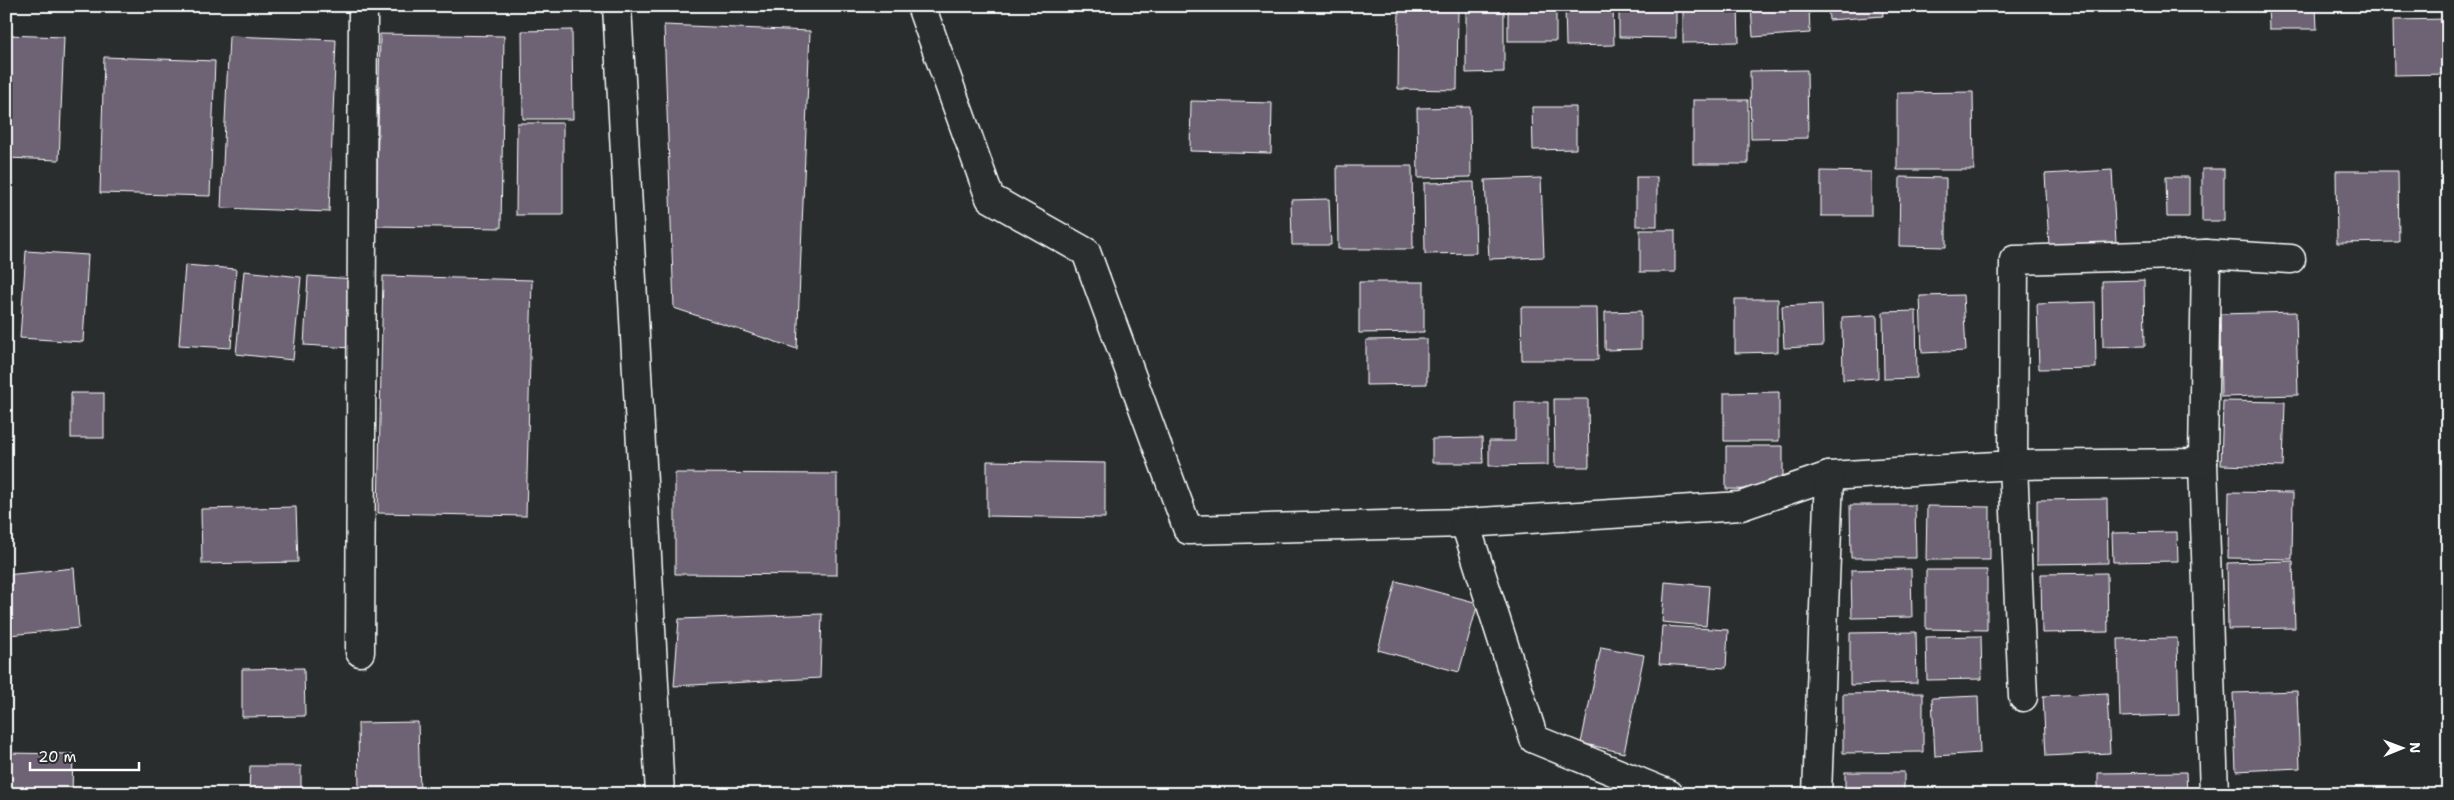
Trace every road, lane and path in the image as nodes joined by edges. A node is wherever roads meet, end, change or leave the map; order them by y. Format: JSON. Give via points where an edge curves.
{"nodes":[{"id":1,"x":363,"y":6,"type":"edge"},
{"id":2,"x":617,"y":6,"type":"edge"},
{"id":3,"x":921,"y":6,"type":"edge"},
{"id":4,"x":2206,"y":254,"type":"junction"},
{"id":5,"x":2291,"y":259,"type":"dead end"},
{"id":6,"x":2203,"y":463,"type":"junction"},
{"id":7,"x":2013,"y":465,"type":"junction"},
{"id":8,"x":1829,"y":476,"type":"junction"},
{"id":9,"x":1465,"y":523,"type":"junction"},
{"id":10,"x":360,"y":652,"type":"dead end"},
{"id":11,"x":2023,"y":696,"type":"dead end"},
{"id":12,"x":660,"y":794,"type":"edge"},
{"id":13,"x":1669,"y":794,"type":"edge"},
{"id":14,"x":1817,"y":794,"type":"edge"},
{"id":15,"x":2214,"y":794,"type":"edge"}],
"edges":[{"from":1,"to":10,"type":"street"},
{"from":2,"to":12,"type":"street"},
{"from":3,"to":9,"type":"street","via":[[990,198],[1086,252],[1188,530]]},
{"from":4,"to":5,"type":"street"},
{"from":4,"to":6,"type":"street"},
{"from":4,"to":7,"type":"street","via":[[2014,260]]},
{"from":6,"to":7,"type":"street"},
{"from":6,"to":15,"type":"street"},
{"from":7,"to":8,"type":"street"},
{"from":7,"to":11,"type":"street"},
{"from":8,"to":9,"type":"street","via":[[1741,506]]},
{"from":8,"to":14,"type":"street"},
{"from":9,"to":13,"type":"street","via":[[1534,739]]}]}
